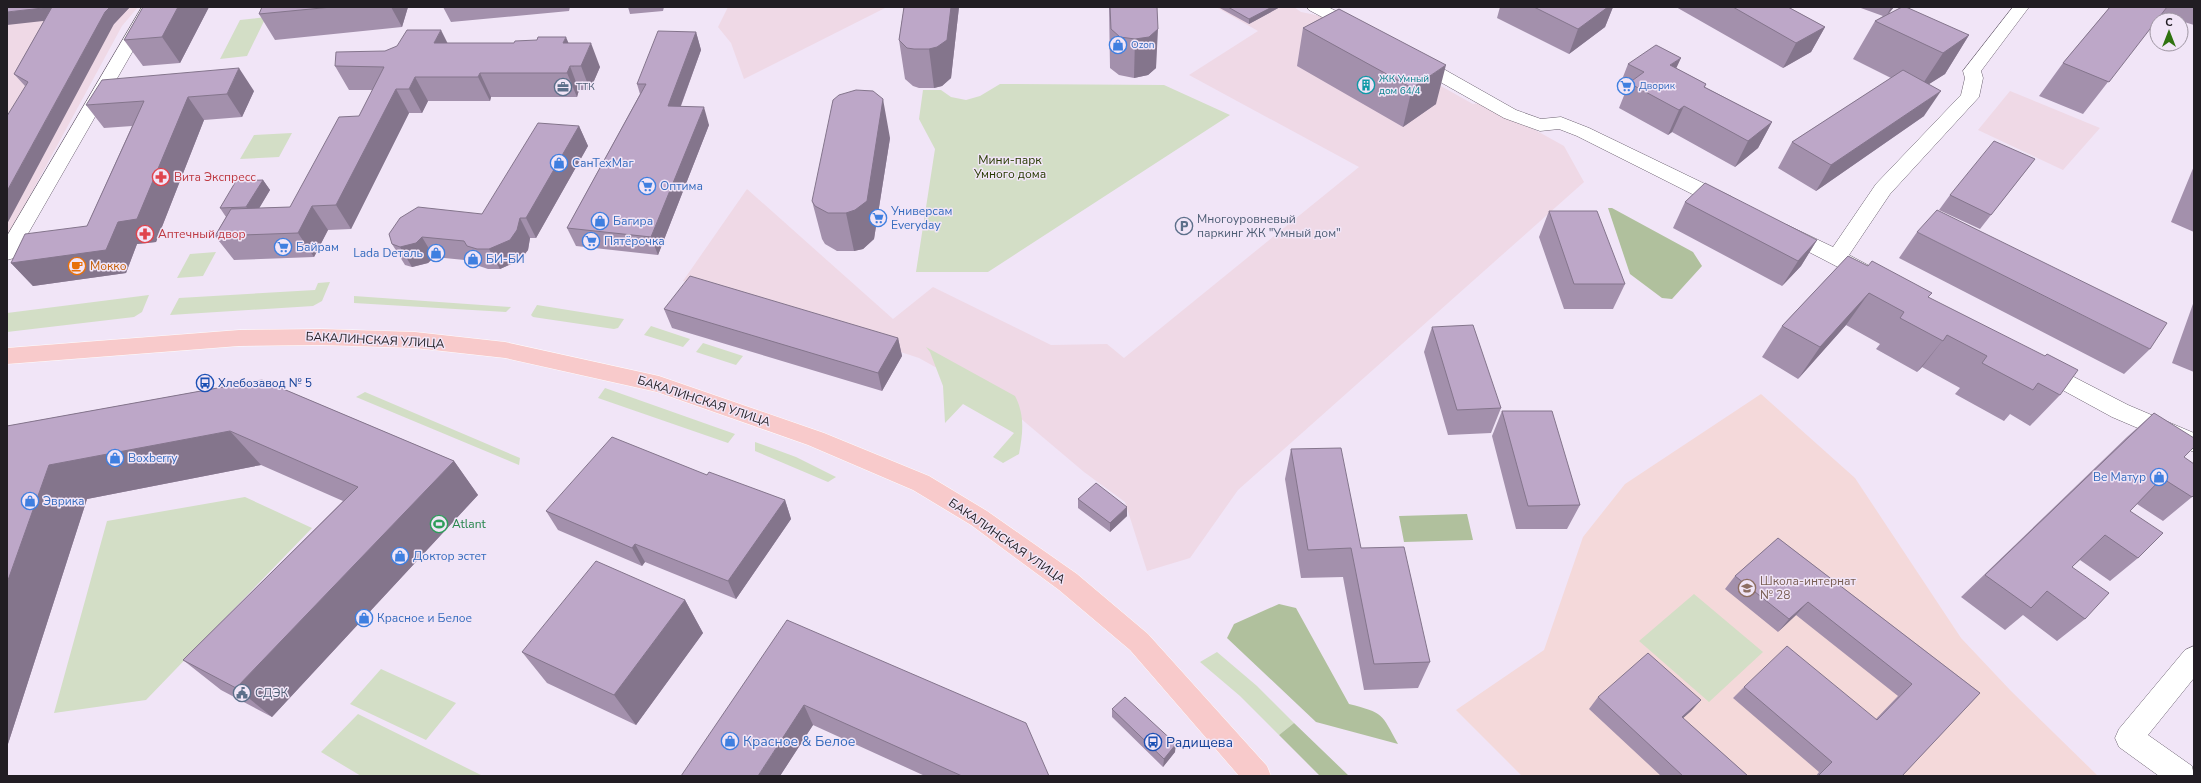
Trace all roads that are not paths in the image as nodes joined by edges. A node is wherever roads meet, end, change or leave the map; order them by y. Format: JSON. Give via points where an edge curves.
{"nodes":[{"id":1,"x":150,"y":7,"type":"edge"},
{"id":2,"x":1315,"y":7,"type":"edge"},
{"id":3,"x":2021,"y":7,"type":"edge"},
{"id":4,"x":1370,"y":35,"type":"edge"},
{"id":5,"x":1403,"y":54,"type":"edge"},
{"id":6,"x":1740,"y":210,"type":"edge"},
{"id":7,"x":1768,"y":223,"type":"edge"},
{"id":8,"x":7,"y":253,"type":"edge"},
{"id":9,"x":1837,"y":257,"type":"junction"},
{"id":10,"x":1885,"y":283,"type":"edge"},
{"id":11,"x":7,"y":356,"type":"edge"},
{"id":12,"x":2030,"y":362,"type":"edge"},
{"id":13,"x":2194,"y":443,"type":"edge"},
{"id":14,"x":2194,"y":658,"type":"edge"},
{"id":15,"x":1257,"y":776,"type":"edge"},
{"id":16,"x":2182,"y":776,"type":"edge"}],
"edges":[{"from":1,"to":8,"type":"street"},
{"from":2,"to":4,"type":"street"},
{"from":3,"to":9,"type":"street","via":[[1972,71],[1974,78],[1970,97],[1883,189]]},
{"from":5,"to":6,"type":"street","via":[[1510,114],[1540,125],[1561,123],[1583,132]]},
{"from":7,"to":9,"type":"street"},
{"from":9,"to":10,"type":"street"},
{"from":11,"to":15,"type":"main road","name":"БАКАЛИНСКАЯ УЛИЦА","via":[[239,338],[415,340],[505,350],[659,384],[816,439],[921,483],[979,518],[1068,582],[1139,642],[1163,666]]},
{"from":12,"to":13,"type":"street","via":[[2120,411]]},
{"from":14,"to":16,"type":"street","via":[[2129,738]]}]}
